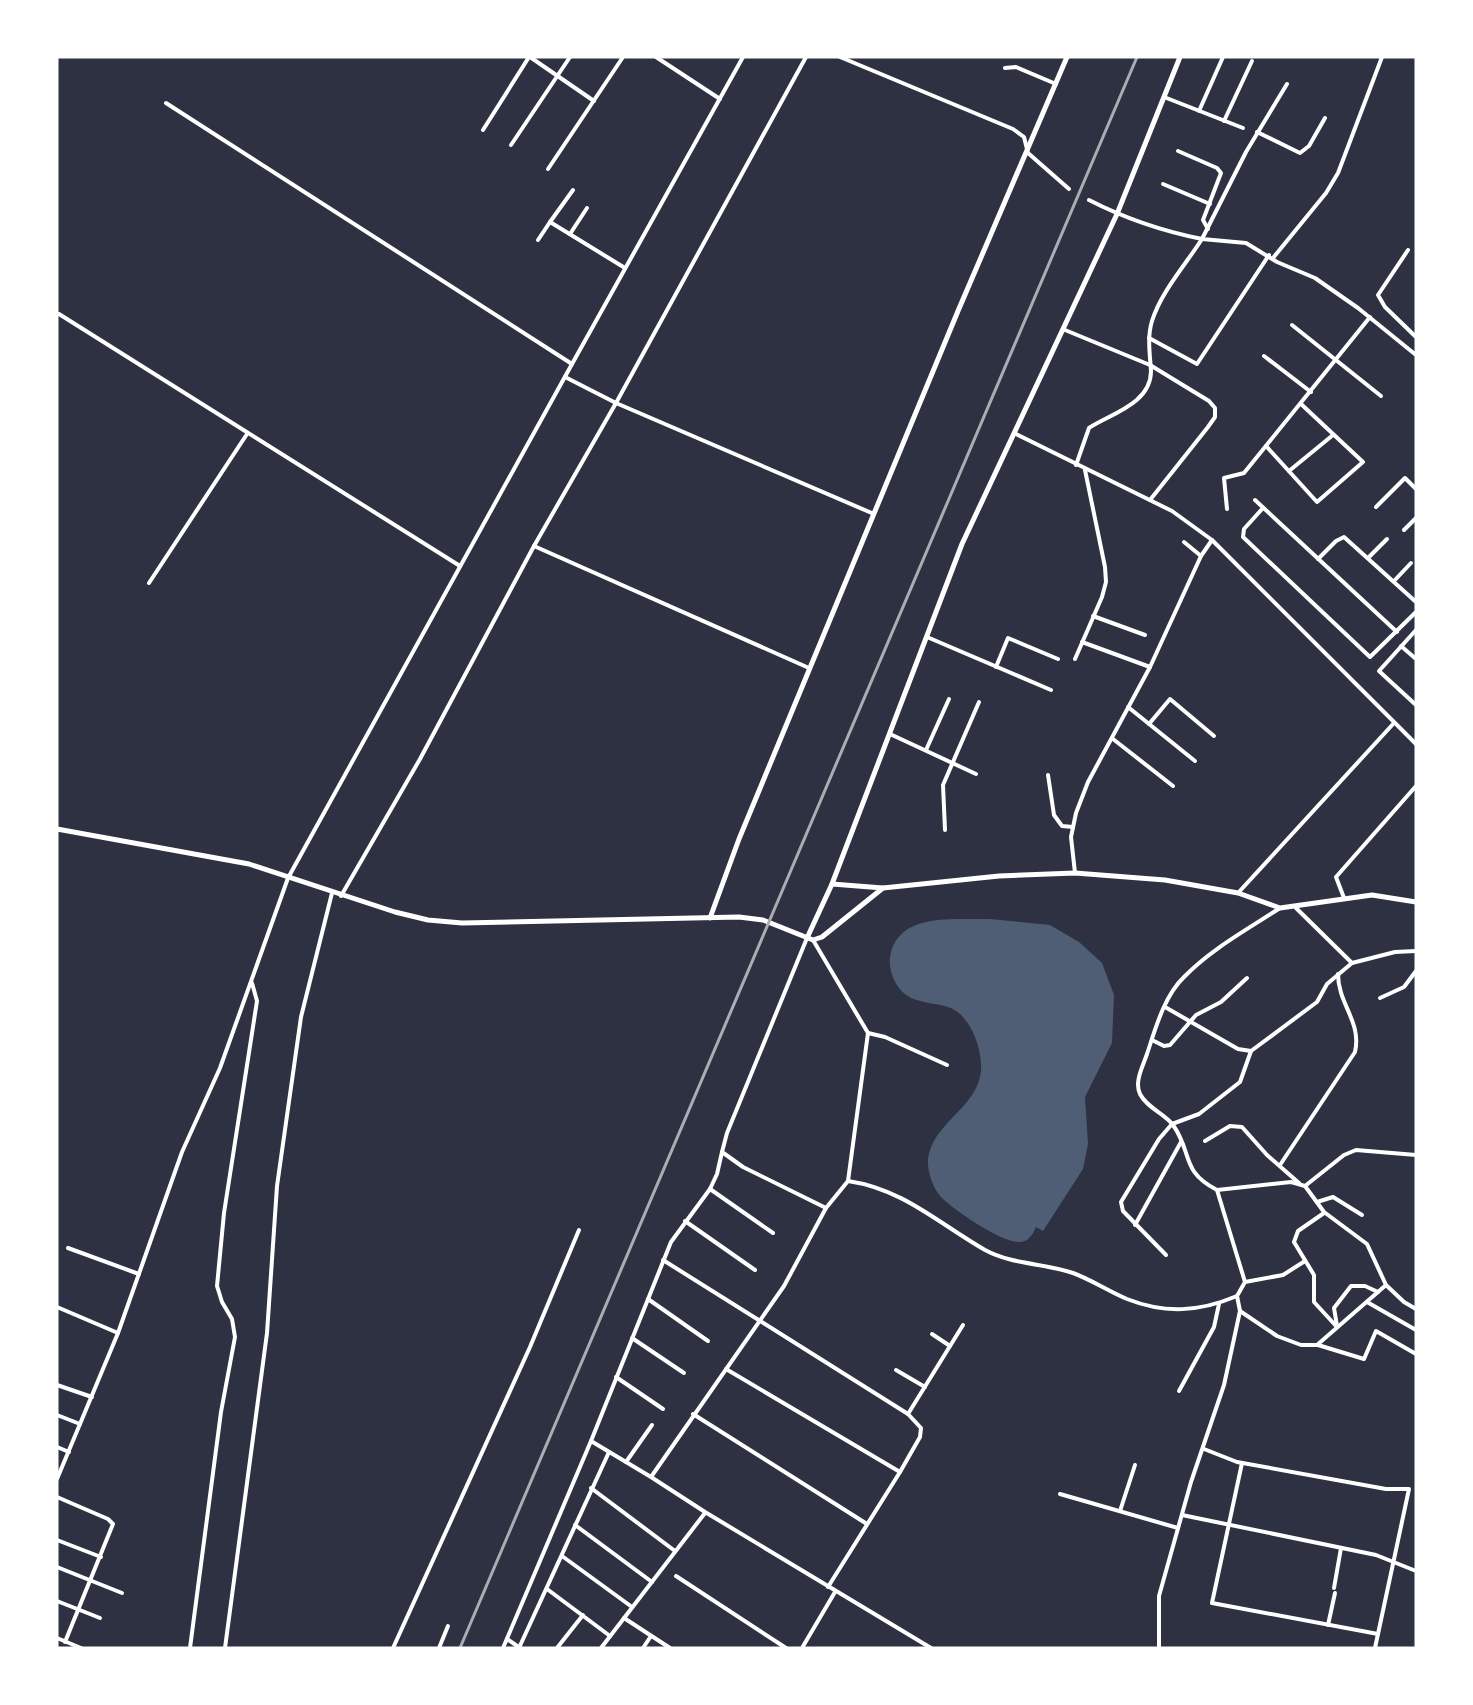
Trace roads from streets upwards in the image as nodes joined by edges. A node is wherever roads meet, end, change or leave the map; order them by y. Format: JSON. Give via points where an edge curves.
{"nodes":[{"id":1,"x":529,"y":57,"type":"edge"},
{"id":2,"x":570,"y":57,"type":"edge"},
{"id":3,"x":623,"y":57,"type":"edge"},
{"id":4,"x":656,"y":57,"type":"edge"},
{"id":5,"x":743,"y":57,"type":"edge"},
{"id":6,"x":806,"y":57,"type":"edge"},
{"id":7,"x":840,"y":57,"type":"edge"},
{"id":8,"x":1067,"y":57,"type":"edge"},
{"id":9,"x":1180,"y":57,"type":"edge"},
{"id":10,"x":1223,"y":57,"type":"edge"},
{"id":11,"x":1382,"y":57,"type":"edge"},
{"id":12,"x":1252,"y":61,"type":"dead end"},
{"id":13,"x":1005,"y":68,"type":"dead end"},
{"id":14,"x":558,"y":76,"type":"junction"},
{"id":15,"x":1056,"y":84,"type":"junction"},
{"id":16,"x":1287,"y":84,"type":"dead end"},
{"id":17,"x":1164,"y":97,"type":"junction"},
{"id":18,"x":720,"y":99,"type":"junction"},
{"id":19,"x":594,"y":101,"type":"junction"},
{"id":20,"x":166,"y":103,"type":"dead end"},
{"id":21,"x":1199,"y":111,"type":"junction"},
{"id":22,"x":1325,"y":118,"type":"dead end"},
{"id":23,"x":1224,"y":121,"type":"junction"},
{"id":24,"x":1242,"y":128,"type":"dead end"},
{"id":25,"x":483,"y":130,"type":"dead end"},
{"id":26,"x":1257,"y":132,"type":"junction"},
{"id":27,"x":511,"y":145,"type":"dead end"},
{"id":28,"x":1178,"y":151,"type":"dead end"},
{"id":29,"x":1028,"y":153,"type":"junction"},
{"id":30,"x":548,"y":169,"type":"dead end"},
{"id":31,"x":1162,"y":183,"type":"dead end"},
{"id":32,"x":1069,"y":189,"type":"dead end"},
{"id":33,"x":573,"y":190,"type":"dead end"},
{"id":34,"x":1089,"y":200,"type":"dead end"},
{"id":35,"x":1210,"y":204,"type":"junction"},
{"id":36,"x":587,"y":208,"type":"dead end"},
{"id":37,"x":1117,"y":214,"type":"junction"},
{"id":38,"x":550,"y":222,"type":"junction"},
{"id":39,"x":1208,"y":229,"type":"junction"},
{"id":40,"x":570,"y":234,"type":"junction"},
{"id":41,"x":1202,"y":239,"type":"junction"},
{"id":42,"x":538,"y":240,"type":"dead end"},
{"id":43,"x":1407,"y":250,"type":"dead end"},
{"id":44,"x":1271,"y":257,"type":"junction"},
{"id":45,"x":625,"y":268,"type":"junction"},
{"id":46,"x":59,"y":314,"type":"dead end"},
{"id":47,"x":1370,"y":317,"type":"junction"},
{"id":48,"x":1292,"y":326,"type":"dead end"},
{"id":49,"x":1065,"y":330,"type":"junction"},
{"id":50,"x":1416,"y":337,"type":"edge"},
{"id":51,"x":1149,"y":338,"type":"junction"},
{"id":52,"x":1416,"y":355,"type":"edge"},
{"id":53,"x":1264,"y":356,"type":"dead end"},
{"id":54,"x":1336,"y":360,"type":"junction"},
{"id":55,"x":572,"y":364,"type":"junction"},
{"id":56,"x":1150,"y":364,"type":"junction"},
{"id":57,"x":566,"y":377,"type":"junction"},
{"id":58,"x":1311,"y":392,"type":"junction"},
{"id":59,"x":1381,"y":396,"type":"dead end"},
{"id":60,"x":616,"y":403,"type":"junction"},
{"id":61,"x":1300,"y":404,"type":"junction"},
{"id":62,"x":247,"y":434,"type":"junction"},
{"id":63,"x":1016,"y":434,"type":"junction"},
{"id":64,"x":1333,"y":435,"type":"junction"},
{"id":65,"x":1266,"y":446,"type":"junction"},
{"id":66,"x":1076,"y":465,"type":"junction"},
{"id":67,"x":1085,"y":469,"type":"junction"},
{"id":68,"x":1289,"y":471,"type":"junction"},
{"id":69,"x":1416,"y":489,"type":"edge"},
{"id":70,"x":1150,"y":500,"type":"junction"},
{"id":71,"x":1255,"y":500,"type":"dead end"},
{"id":72,"x":1376,"y":507,"type":"dead end"},
{"id":73,"x":1227,"y":508,"type":"dead end"},
{"id":74,"x":1263,"y":508,"type":"junction"},
{"id":75,"x":875,"y":514,"type":"junction"},
{"id":76,"x":1416,"y":518,"type":"edge"},
{"id":77,"x":1404,"y":530,"type":"dead end"},
{"id":78,"x":1387,"y":539,"type":"dead end"},
{"id":79,"x":1212,"y":540,"type":"junction"},
{"id":80,"x":1184,"y":542,"type":"dead end"},
{"id":81,"x":534,"y":546,"type":"junction"},
{"id":82,"x":1201,"y":556,"type":"junction"},
{"id":83,"x":1368,"y":558,"type":"junction"},
{"id":84,"x":1318,"y":560,"type":"junction"},
{"id":85,"x":1411,"y":563,"type":"dead end"},
{"id":86,"x":460,"y":566,"type":"junction"},
{"id":87,"x":1394,"y":582,"type":"junction"},
{"id":88,"x":149,"y":583,"type":"dead end"},
{"id":89,"x":1416,"y":602,"type":"edge"},
{"id":90,"x":1416,"y":612,"type":"edge"},
{"id":91,"x":1093,"y":616,"type":"junction"},
{"id":92,"x":1416,"y":630,"type":"edge"},
{"id":93,"x":1397,"y":632,"type":"junction"},
{"id":94,"x":1145,"y":635,"type":"dead end"},
{"id":95,"x":927,"y":637,"type":"junction"},
{"id":96,"x":1082,"y":642,"type":"junction"},
{"id":97,"x":1401,"y":646,"type":"junction"},
{"id":98,"x":1058,"y":658,"type":"dead end"},
{"id":99,"x":1416,"y":658,"type":"edge"},
{"id":100,"x":1075,"y":659,"type":"dead end"},
{"id":101,"x":996,"y":667,"type":"junction"},
{"id":102,"x":1150,"y":667,"type":"junction"},
{"id":103,"x":809,"y":668,"type":"junction"},
{"id":104,"x":1051,"y":690,"type":"dead end"},
{"id":105,"x":949,"y":699,"type":"dead end"},
{"id":106,"x":979,"y":702,"type":"dead end"},
{"id":107,"x":1416,"y":705,"type":"edge"},
{"id":108,"x":1128,"y":707,"type":"junction"},
{"id":109,"x":1394,"y":723,"type":"junction"},
{"id":110,"x":1149,"y":724,"type":"junction"},
{"id":111,"x":890,"y":734,"type":"junction"},
{"id":112,"x":1214,"y":736,"type":"dead end"},
{"id":113,"x":1113,"y":739,"type":"junction"},
{"id":114,"x":1416,"y":744,"type":"edge"},
{"id":115,"x":926,"y":750,"type":"junction"},
{"id":116,"x":1195,"y":761,"type":"dead end"},
{"id":117,"x":951,"y":762,"type":"junction"},
{"id":118,"x":976,"y":774,"type":"dead end"},
{"id":119,"x":1048,"y":775,"type":"dead end"},
{"id":120,"x":1173,"y":786,"type":"dead end"},
{"id":121,"x":1416,"y":786,"type":"edge"},
{"id":122,"x":1073,"y":827,"type":"junction"},
{"id":123,"x":57,"y":829,"type":"edge"},
{"id":124,"x":945,"y":830,"type":"dead end"},
{"id":125,"x":1075,"y":873,"type":"junction"},
{"id":126,"x":288,"y":878,"type":"junction"},
{"id":127,"x":832,"y":884,"type":"junction"},
{"id":128,"x":883,"y":888,"type":"junction"},
{"id":129,"x":332,"y":893,"type":"junction"},
{"id":130,"x":1238,"y":893,"type":"junction"},
{"id":131,"x":341,"y":896,"type":"junction"},
{"id":132,"x":1344,"y":898,"type":"junction"},
{"id":133,"x":1416,"y":902,"type":"edge"},
{"id":134,"x":1280,"y":908,"type":"junction"},
{"id":135,"x":1296,"y":908,"type":"junction"},
{"id":136,"x":710,"y":918,"type":"junction"},
{"id":137,"x":810,"y":939,"type":"junction"},
{"id":138,"x":1416,"y":951,"type":"edge"},
{"id":139,"x":1352,"y":963,"type":"junction"},
{"id":140,"x":1416,"y":971,"type":"edge"},
{"id":141,"x":1338,"y":974,"type":"junction"},
{"id":142,"x":1247,"y":978,"type":"dead end"},
{"id":143,"x":1415,"y":979,"type":"edge"},
{"id":144,"x":251,"y":982,"type":"junction"},
{"id":145,"x":1380,"y":998,"type":"dead end"},
{"id":146,"x":1165,"y":1007,"type":"junction"},
{"id":147,"x":1189,"y":1021,"type":"junction"},
{"id":148,"x":868,"y":1033,"type":"junction"},
{"id":149,"x":1152,"y":1040,"type":"junction"},
{"id":150,"x":1251,"y":1051,"type":"junction"},
{"id":151,"x":948,"y":1065,"type":"dead end"},
{"id":152,"x":1172,"y":1124,"type":"junction"},
{"id":153,"x":1205,"y":1141,"type":"dead end"},
{"id":154,"x":1181,"y":1142,"type":"junction"},
{"id":155,"x":722,"y":1152,"type":"junction"},
{"id":156,"x":1416,"y":1155,"type":"edge"},
{"id":157,"x":1280,"y":1165,"type":"junction"},
{"id":158,"x":848,"y":1180,"type":"junction"},
{"id":159,"x":1299,"y":1184,"type":"junction"},
{"id":160,"x":1305,"y":1186,"type":"junction"},
{"id":161,"x":710,"y":1189,"type":"junction"},
{"id":162,"x":1218,"y":1190,"type":"junction"},
{"id":163,"x":1317,"y":1202,"type":"junction"},
{"id":164,"x":826,"y":1208,"type":"junction"},
{"id":165,"x":1324,"y":1212,"type":"junction"},
{"id":166,"x":1362,"y":1215,"type":"dead end"},
{"id":167,"x":685,"y":1221,"type":"junction"},
{"id":168,"x":1135,"y":1225,"type":"junction"},
{"id":169,"x":579,"y":1230,"type":"dead end"},
{"id":170,"x":773,"y":1233,"type":"dead end"},
{"id":171,"x":68,"y":1248,"type":"dead end"},
{"id":172,"x":1166,"y":1255,"type":"dead end"},
{"id":173,"x":663,"y":1260,"type":"junction"},
{"id":174,"x":1305,"y":1261,"type":"junction"},
{"id":175,"x":755,"y":1270,"type":"dead end"},
{"id":176,"x":139,"y":1274,"type":"junction"},
{"id":177,"x":1245,"y":1282,"type":"junction"},
{"id":178,"x":1386,"y":1285,"type":"junction"},
{"id":179,"x":1378,"y":1292,"type":"junction"},
{"id":180,"x":1237,"y":1296,"type":"junction"},
{"id":181,"x":648,"y":1299,"type":"junction"},
{"id":182,"x":1367,"y":1302,"type":"junction"},
{"id":183,"x":1219,"y":1304,"type":"junction"},
{"id":184,"x":57,"y":1307,"type":"edge"},
{"id":185,"x":1416,"y":1309,"type":"edge"},
{"id":186,"x":1240,"y":1311,"type":"junction"},
{"id":187,"x":759,"y":1323,"type":"junction"},
{"id":188,"x":963,"y":1325,"type":"dead end"},
{"id":189,"x":1337,"y":1327,"type":"junction"},
{"id":190,"x":1416,"y":1330,"type":"edge"},
{"id":191,"x":118,"y":1333,"type":"junction"},
{"id":192,"x":932,"y":1334,"type":"dead end"},
{"id":193,"x":632,"y":1338,"type":"junction"},
{"id":194,"x":708,"y":1341,"type":"dead end"},
{"id":195,"x":1317,"y":1345,"type":"junction"},
{"id":196,"x":950,"y":1346,"type":"junction"},
{"id":197,"x":1416,"y":1353,"type":"edge"},
{"id":198,"x":726,"y":1369,"type":"junction"},
{"id":199,"x":896,"y":1370,"type":"dead end"},
{"id":200,"x":684,"y":1373,"type":"dead end"},
{"id":201,"x":616,"y":1377,"type":"junction"},
{"id":202,"x":57,"y":1385,"type":"edge"},
{"id":203,"x":924,"y":1387,"type":"junction"},
{"id":204,"x":1179,"y":1391,"type":"dead end"},
{"id":205,"x":92,"y":1397,"type":"junction"},
{"id":206,"x":663,"y":1408,"type":"dead end"},
{"id":207,"x":693,"y":1414,"type":"junction"},
{"id":208,"x":908,"y":1414,"type":"junction"},
{"id":209,"x":57,"y":1415,"type":"edge"},
{"id":210,"x":80,"y":1424,"type":"junction"},
{"id":211,"x":652,"y":1425,"type":"dead end"},
{"id":212,"x":591,"y":1441,"type":"junction"},
{"id":213,"x":57,"y":1447,"type":"edge"},
{"id":214,"x":1204,"y":1449,"type":"junction"},
{"id":215,"x":69,"y":1452,"type":"junction"},
{"id":216,"x":609,"y":1452,"type":"junction"},
{"id":217,"x":626,"y":1462,"type":"junction"},
{"id":218,"x":1242,"y":1463,"type":"junction"},
{"id":219,"x":1135,"y":1465,"type":"dead end"},
{"id":220,"x":900,"y":1472,"type":"junction"},
{"id":221,"x":651,"y":1477,"type":"junction"},
{"id":222,"x":57,"y":1479,"type":"edge"},
{"id":223,"x":591,"y":1488,"type":"junction"},
{"id":224,"x":1060,"y":1494,"type":"dead end"},
{"id":225,"x":57,"y":1497,"type":"edge"},
{"id":226,"x":1120,"y":1511,"type":"junction"},
{"id":227,"x":705,"y":1512,"type":"junction"},
{"id":228,"x":1182,"y":1515,"type":"junction"},
{"id":229,"x":867,"y":1524,"type":"junction"},
{"id":230,"x":1229,"y":1525,"type":"junction"},
{"id":231,"x":574,"y":1526,"type":"junction"},
{"id":232,"x":1178,"y":1528,"type":"junction"},
{"id":233,"x":57,"y":1540,"type":"edge"},
{"id":234,"x":1341,"y":1548,"type":"junction"},
{"id":235,"x":675,"y":1551,"type":"junction"},
{"id":236,"x":562,"y":1556,"type":"junction"},
{"id":237,"x":101,"y":1557,"type":"junction"},
{"id":238,"x":1394,"y":1562,"type":"junction"},
{"id":239,"x":57,"y":1566,"type":"edge"},
{"id":240,"x":1416,"y":1571,"type":"edge"},
{"id":241,"x":676,"y":1576,"type":"dead end"},
{"id":242,"x":92,"y":1581,"type":"junction"},
{"id":243,"x":652,"y":1582,"type":"junction"},
{"id":244,"x":828,"y":1587,"type":"junction"},
{"id":245,"x":547,"y":1589,"type":"junction"},
{"id":246,"x":836,"y":1592,"type":"junction"},
{"id":247,"x":122,"y":1593,"type":"dead end"},
{"id":248,"x":57,"y":1601,"type":"edge"},
{"id":249,"x":632,"y":1607,"type":"junction"},
{"id":250,"x":79,"y":1610,"type":"junction"},
{"id":251,"x":583,"y":1615,"type":"junction"},
{"id":252,"x":100,"y":1618,"type":"dead end"},
{"id":253,"x":624,"y":1618,"type":"junction"},
{"id":254,"x":1328,"y":1625,"type":"junction"},
{"id":255,"x":448,"y":1626,"type":"dead end"},
{"id":256,"x":1378,"y":1634,"type":"junction"},
{"id":257,"x":610,"y":1636,"type":"junction"},
{"id":258,"x":651,"y":1636,"type":"junction"},
{"id":259,"x":57,"y":1638,"type":"edge"},
{"id":260,"x":507,"y":1639,"type":"junction"},
{"id":261,"x":66,"y":1642,"type":"junction"},
{"id":262,"x":81,"y":1648,"type":"edge"},
{"id":263,"x":190,"y":1648,"type":"edge"},
{"id":264,"x":225,"y":1648,"type":"edge"},
{"id":265,"x":393,"y":1648,"type":"edge"},
{"id":266,"x":439,"y":1648,"type":"edge"},
{"id":267,"x":502,"y":1648,"type":"edge"},
{"id":268,"x":520,"y":1648,"type":"edge"},
{"id":269,"x":557,"y":1648,"type":"edge"},
{"id":270,"x":602,"y":1648,"type":"edge"},
{"id":271,"x":643,"y":1648,"type":"edge"},
{"id":272,"x":670,"y":1648,"type":"edge"},
{"id":273,"x":786,"y":1648,"type":"edge"},
{"id":274,"x":802,"y":1648,"type":"edge"},
{"id":275,"x":931,"y":1648,"type":"edge"},
{"id":276,"x":1159,"y":1648,"type":"edge"},
{"id":277,"x":1375,"y":1648,"type":"edge"}],
"edges":[{"from":1,"to":14,"type":"street"},
{"from":1,"to":25,"type":"street"},
{"from":2,"to":14,"type":"street"},
{"from":3,"to":19,"type":"street"},
{"from":4,"to":18,"type":"street"},
{"from":5,"to":18,"type":"street"},
{"from":6,"to":60,"type":"street"},
{"from":7,"to":29,"type":"street","via":[[1013,129],[1024,136]]},
{"from":8,"to":15,"type":"street"},
{"from":9,"to":17,"type":"street"},
{"from":10,"to":21,"type":"street"},
{"from":11,"to":44,"type":"street","via":[[1338,172],[1326,193]]},
{"from":12,"to":23,"type":"street"},
{"from":13,"to":15,"type":"street","via":[[1016,67]]},
{"from":14,"to":19,"type":"street"},
{"from":14,"to":27,"type":"street"},
{"from":15,"to":29,"type":"street"},
{"from":16,"to":26,"type":"street"},
{"from":17,"to":21,"type":"street"},
{"from":17,"to":37,"type":"street"},
{"from":18,"to":45,"type":"street"},
{"from":19,"to":30,"type":"street"},
{"from":20,"to":55,"type":"street"},
{"from":21,"to":23,"type":"street"},
{"from":22,"to":26,"type":"street","via":[[1309,146],[1300,153]]},
{"from":23,"to":24,"type":"street"},
{"from":26,"to":39,"type":"street"},
{"from":28,"to":35,"type":"street","via":[[1221,173]]},
{"from":29,"to":32,"type":"street"},
{"from":29,"to":75,"type":"street","via":[[958,310]]},
{"from":31,"to":35,"type":"street"},
{"from":33,"to":38,"type":"street"},
{"from":34,"to":37,"type":"street"},
{"from":35,"to":39,"type":"street","via":[[1203,223]]},
{"from":36,"to":40,"type":"street"},
{"from":37,"to":41,"type":"street","via":[[1164,232]]},
{"from":37,"to":49,"type":"street"},
{"from":38,"to":40,"type":"street"},
{"from":38,"to":42,"type":"street"},
{"from":39,"to":41,"type":"street"},
{"from":40,"to":45,"type":"street"},
{"from":41,"to":44,"type":"street","via":[[1246,243]]},
{"from":41,"to":51,"type":"street","via":[[1157,307]]},
{"from":43,"to":50,"type":"street","via":[[1378,295]]},
{"from":44,"to":47,"type":"street","via":[[1315,278]]},
{"from":44,"to":51,"type":"street","via":[[1197,364]]},
{"from":45,"to":55,"type":"street"},
{"from":46,"to":62,"type":"street"},
{"from":47,"to":52,"type":"street"},
{"from":47,"to":54,"type":"street"},
{"from":48,"to":54,"type":"street"},
{"from":49,"to":56,"type":"street"},
{"from":49,"to":63,"type":"street"},
{"from":51,"to":56,"type":"street"},
{"from":53,"to":58,"type":"street"},
{"from":54,"to":58,"type":"street"},
{"from":54,"to":59,"type":"street"},
{"from":55,"to":57,"type":"street"},
{"from":56,"to":66,"type":"street","via":[[1150,380],[1138,398],[1089,428]]},
{"from":56,"to":70,"type":"street","via":[[1209,401],[1215,408],[1215,417]]},
{"from":57,"to":60,"type":"street"},
{"from":57,"to":86,"type":"street"},
{"from":58,"to":61,"type":"street"},
{"from":60,"to":75,"type":"street"},
{"from":60,"to":81,"type":"street"},
{"from":61,"to":64,"type":"street"},
{"from":61,"to":65,"type":"street"},
{"from":62,"to":86,"type":"street"},
{"from":62,"to":88,"type":"street"},
{"from":63,"to":66,"type":"street"},
{"from":63,"to":95,"type":"street","via":[[987,488]]},
{"from":64,"to":68,"type":"street"},
{"from":64,"to":68,"type":"street","via":[[1362,462],[1317,502]]},
{"from":65,"to":68,"type":"street"},
{"from":65,"to":73,"type":"street","via":[[1244,473],[1224,478]]},
{"from":66,"to":67,"type":"street"},
{"from":67,"to":70,"type":"street"},
{"from":67,"to":91,"type":"street","via":[[1105,575],[1102,597]]},
{"from":69,"to":72,"type":"street","via":[[1405,478]]},
{"from":70,"to":79,"type":"street"},
{"from":71,"to":74,"type":"street"},
{"from":74,"to":84,"type":"street"},
{"from":74,"to":93,"type":"street","via":[[1244,529],[1243,537],[1370,657]]},
{"from":75,"to":103,"type":"street"},
{"from":76,"to":77,"type":"street"},
{"from":78,"to":83,"type":"street"},
{"from":79,"to":82,"type":"street"},
{"from":79,"to":109,"type":"street"},
{"from":80,"to":82,"type":"street"},
{"from":81,"to":103,"type":"street"},
{"from":81,"to":131,"type":"street","via":[[420,759]]},
{"from":82,"to":102,"type":"street"},
{"from":83,"to":84,"type":"street","via":[[1344,537]]},
{"from":83,"to":87,"type":"street"},
{"from":84,"to":93,"type":"street"},
{"from":85,"to":87,"type":"street"},
{"from":86,"to":126,"type":"street"},
{"from":87,"to":89,"type":"street"},
{"from":90,"to":93,"type":"street"},
{"from":91,"to":94,"type":"street"},
{"from":91,"to":96,"type":"street"},
{"from":92,"to":97,"type":"street"},
{"from":95,"to":101,"type":"street"},
{"from":95,"to":111,"type":"street"},
{"from":96,"to":100,"type":"street"},
{"from":96,"to":102,"type":"street"},
{"from":97,"to":99,"type":"street"},
{"from":97,"to":107,"type":"street","via":[[1379,671]]},
{"from":98,"to":101,"type":"street","via":[[1008,638]]},
{"from":101,"to":104,"type":"street"},
{"from":102,"to":108,"type":"street"},
{"from":103,"to":136,"type":"street"},
{"from":105,"to":115,"type":"street"},
{"from":106,"to":117,"type":"street"},
{"from":108,"to":110,"type":"street"},
{"from":108,"to":113,"type":"street"},
{"from":109,"to":114,"type":"street"},
{"from":109,"to":130,"type":"street"},
{"from":110,"to":112,"type":"street","via":[[1170,699]]},
{"from":110,"to":116,"type":"street"},
{"from":111,"to":115,"type":"street"},
{"from":111,"to":127,"type":"street"},
{"from":113,"to":120,"type":"street"},
{"from":113,"to":122,"type":"street","via":[[1088,782]]},
{"from":115,"to":117,"type":"street"},
{"from":117,"to":118,"type":"street"},
{"from":117,"to":124,"type":"street","via":[[943,785]]},
{"from":119,"to":122,"type":"street","via":[[1054,815],[1062,826]]},
{"from":121,"to":132,"type":"street","via":[[1336,878]]},
{"from":122,"to":125,"type":"street","via":[[1071,855]]},
{"from":123,"to":126,"type":"street","via":[[249,864]]},
{"from":125,"to":128,"type":"street","via":[[928,881]]},
{"from":125,"to":130,"type":"street","via":[[1165,880]]},
{"from":126,"to":129,"type":"street"},
{"from":126,"to":144,"type":"street"},
{"from":127,"to":128,"type":"street"},
{"from":127,"to":137,"type":"street"},
{"from":128,"to":137,"type":"street","via":[[822,938]]},
{"from":129,"to":131,"type":"street"},
{"from":129,"to":264,"type":"street","via":[[302,1017],[282,1152],[271,1248],[267,1333]]},
{"from":130,"to":134,"type":"street"},
{"from":131,"to":136,"type":"street","via":[[428,920],[462,923]]},
{"from":132,"to":133,"type":"street","via":[[1372,895]]},
{"from":132,"to":135,"type":"street"},
{"from":134,"to":135,"type":"street"},
{"from":134,"to":146,"type":"street","via":[[1182,978]]},
{"from":135,"to":139,"type":"street"},
{"from":136,"to":137,"type":"street","via":[[763,920]]},
{"from":137,"to":148,"type":"street"},
{"from":137,"to":155,"type":"street"},
{"from":138,"to":139,"type":"street"},
{"from":139,"to":141,"type":"street"},
{"from":140,"to":143,"type":"street"},
{"from":141,"to":150,"type":"street","via":[[1317,1002]]},
{"from":141,"to":157,"type":"street","via":[[1340,995],[1357,1030],[1354,1052]]},
{"from":142,"to":147,"type":"street","via":[[1221,1002]]},
{"from":143,"to":145,"type":"street"},
{"from":144,"to":176,"type":"street","via":[[220,1068],[182,1152]]},
{"from":144,"to":263,"type":"street","via":[[257,1001],[224,1213],[217,1286],[232,1319],[235,1337],[221,1412]]},
{"from":146,"to":147,"type":"street"},
{"from":146,"to":149,"type":"street"},
{"from":147,"to":149,"type":"street","via":[[1167,1047]]},
{"from":147,"to":150,"type":"street","via":[[1238,1049]]},
{"from":148,"to":151,"type":"street"},
{"from":148,"to":158,"type":"street"},
{"from":149,"to":152,"type":"street","via":[[1139,1078],[1139,1092]]},
{"from":150,"to":152,"type":"street","via":[[1240,1082],[1199,1114]]},
{"from":152,"to":154,"type":"street"},
{"from":152,"to":168,"type":"street","via":[[1154,1145],[1120,1202]]},
{"from":153,"to":157,"type":"street","via":[[1230,1126],[1242,1127]]},
{"from":154,"to":162,"type":"street","via":[[1190,1168],[1202,1182]]},
{"from":154,"to":168,"type":"street"},
{"from":155,"to":161,"type":"street"},
{"from":155,"to":164,"type":"street","via":[[743,1167]]},
{"from":156,"to":160,"type":"street","via":[[1356,1150]]},
{"from":157,"to":159,"type":"street"},
{"from":158,"to":164,"type":"street"},
{"from":158,"to":183,"type":"street","via":[[890,1191],[1006,1260],[1071,1272],[1153,1307],[1179,1311]]},
{"from":159,"to":160,"type":"street"},
{"from":159,"to":162,"type":"street"},
{"from":160,"to":163,"type":"street"},
{"from":161,"to":167,"type":"street"},
{"from":161,"to":170,"type":"street"},
{"from":162,"to":177,"type":"street"},
{"from":163,"to":165,"type":"street"},
{"from":163,"to":166,"type":"street","via":[[1334,1197]]},
{"from":164,"to":187,"type":"street"},
{"from":165,"to":174,"type":"street","via":[[1298,1231],[1294,1242]]},
{"from":165,"to":178,"type":"street","via":[[1367,1244]]},
{"from":167,"to":173,"type":"street"},
{"from":167,"to":175,"type":"street"},
{"from":168,"to":172,"type":"street"},
{"from":169,"to":265,"type":"street"},
{"from":171,"to":176,"type":"street"},
{"from":173,"to":181,"type":"street"},
{"from":173,"to":187,"type":"street"},
{"from":174,"to":177,"type":"street","via":[[1283,1275]]},
{"from":174,"to":189,"type":"street","via":[[1314,1275],[1314,1302]]},
{"from":176,"to":191,"type":"street"},
{"from":177,"to":180,"type":"street"},
{"from":178,"to":179,"type":"street"},
{"from":178,"to":185,"type":"street"},
{"from":179,"to":182,"type":"street"},
{"from":179,"to":189,"type":"street","via":[[1352,1286],[1334,1308]]},
{"from":180,"to":183,"type":"street"},
{"from":180,"to":186,"type":"street"},
{"from":181,"to":193,"type":"street"},
{"from":181,"to":194,"type":"street"},
{"from":182,"to":189,"type":"street"},
{"from":182,"to":190,"type":"street"},
{"from":183,"to":204,"type":"street","via":[[1214,1327]]},
{"from":184,"to":191,"type":"street"},
{"from":186,"to":195,"type":"street","via":[[1277,1336],[1301,1345]]},
{"from":186,"to":214,"type":"street","via":[[1224,1385]]},
{"from":187,"to":198,"type":"street"},
{"from":187,"to":208,"type":"street"},
{"from":188,"to":196,"type":"street"},
{"from":189,"to":195,"type":"street"},
{"from":191,"to":205,"type":"street"},
{"from":192,"to":196,"type":"street"},
{"from":193,"to":200,"type":"street"},
{"from":193,"to":201,"type":"street"},
{"from":195,"to":197,"type":"street","via":[[1364,1359],[1376,1331]]},
{"from":196,"to":203,"type":"street"},
{"from":198,"to":207,"type":"street"},
{"from":198,"to":220,"type":"street"},
{"from":199,"to":203,"type":"street"},
{"from":201,"to":206,"type":"street"},
{"from":201,"to":212,"type":"street"},
{"from":202,"to":205,"type":"street"},
{"from":203,"to":208,"type":"street"},
{"from":205,"to":210,"type":"street"},
{"from":207,"to":221,"type":"street"},
{"from":207,"to":229,"type":"street"},
{"from":208,"to":220,"type":"street","via":[[921,1428],[920,1437]]},
{"from":209,"to":210,"type":"street"},
{"from":210,"to":215,"type":"street"},
{"from":211,"to":217,"type":"street"},
{"from":212,"to":216,"type":"street"},
{"from":212,"to":260,"type":"street"},
{"from":213,"to":215,"type":"street"},
{"from":214,"to":218,"type":"street"},
{"from":214,"to":228,"type":"street"},
{"from":215,"to":222,"type":"street"},
{"from":216,"to":217,"type":"street"},
{"from":216,"to":223,"type":"street"},
{"from":217,"to":221,"type":"street"},
{"from":218,"to":230,"type":"street"},
{"from":218,"to":238,"type":"street","via":[[1409,1490]]},
{"from":219,"to":226,"type":"street"},
{"from":220,"to":229,"type":"street"},
{"from":221,"to":227,"type":"street"},
{"from":223,"to":231,"type":"street"},
{"from":223,"to":235,"type":"street"},
{"from":224,"to":226,"type":"street"},
{"from":225,"to":237,"type":"street","via":[[111,1521],[113,1528]]},
{"from":226,"to":232,"type":"street"},
{"from":227,"to":235,"type":"street"},
{"from":227,"to":244,"type":"street"},
{"from":228,"to":230,"type":"street"},
{"from":228,"to":232,"type":"street"},
{"from":229,"to":244,"type":"street"},
{"from":230,"to":234,"type":"street"},
{"from":230,"to":254,"type":"street","via":[[1212,1603]]},
{"from":231,"to":236,"type":"street"},
{"from":231,"to":243,"type":"street"},
{"from":232,"to":276,"type":"street","via":[[1158,1596]]},
{"from":233,"to":237,"type":"street"},
{"from":234,"to":238,"type":"street"},
{"from":234,"to":254,"type":"street"},
{"from":235,"to":243,"type":"street"},
{"from":236,"to":245,"type":"street"},
{"from":236,"to":249,"type":"street"},
{"from":237,"to":242,"type":"street"},
{"from":238,"to":240,"type":"street"},
{"from":238,"to":256,"type":"street"},
{"from":239,"to":242,"type":"street"},
{"from":241,"to":273,"type":"street"},
{"from":242,"to":247,"type":"street"},
{"from":242,"to":250,"type":"street"},
{"from":243,"to":249,"type":"street"},
{"from":244,"to":246,"type":"street"},
{"from":245,"to":251,"type":"street"},
{"from":245,"to":268,"type":"street"},
{"from":246,"to":274,"type":"street"},
{"from":246,"to":275,"type":"street"},
{"from":248,"to":250,"type":"street"},
{"from":249,"to":253,"type":"street"},
{"from":250,"to":252,"type":"street"},
{"from":250,"to":261,"type":"street"},
{"from":251,"to":257,"type":"street"},
{"from":251,"to":269,"type":"street"},
{"from":253,"to":257,"type":"street"},
{"from":253,"to":258,"type":"street"},
{"from":254,"to":256,"type":"street"},
{"from":255,"to":266,"type":"street"},
{"from":256,"to":277,"type":"street"},
{"from":257,"to":270,"type":"street"},
{"from":258,"to":271,"type":"street"},
{"from":258,"to":272,"type":"street"},
{"from":259,"to":261,"type":"street"},
{"from":260,"to":267,"type":"street"},
{"from":260,"to":268,"type":"street"},
{"from":261,"to":262,"type":"street"}]}
